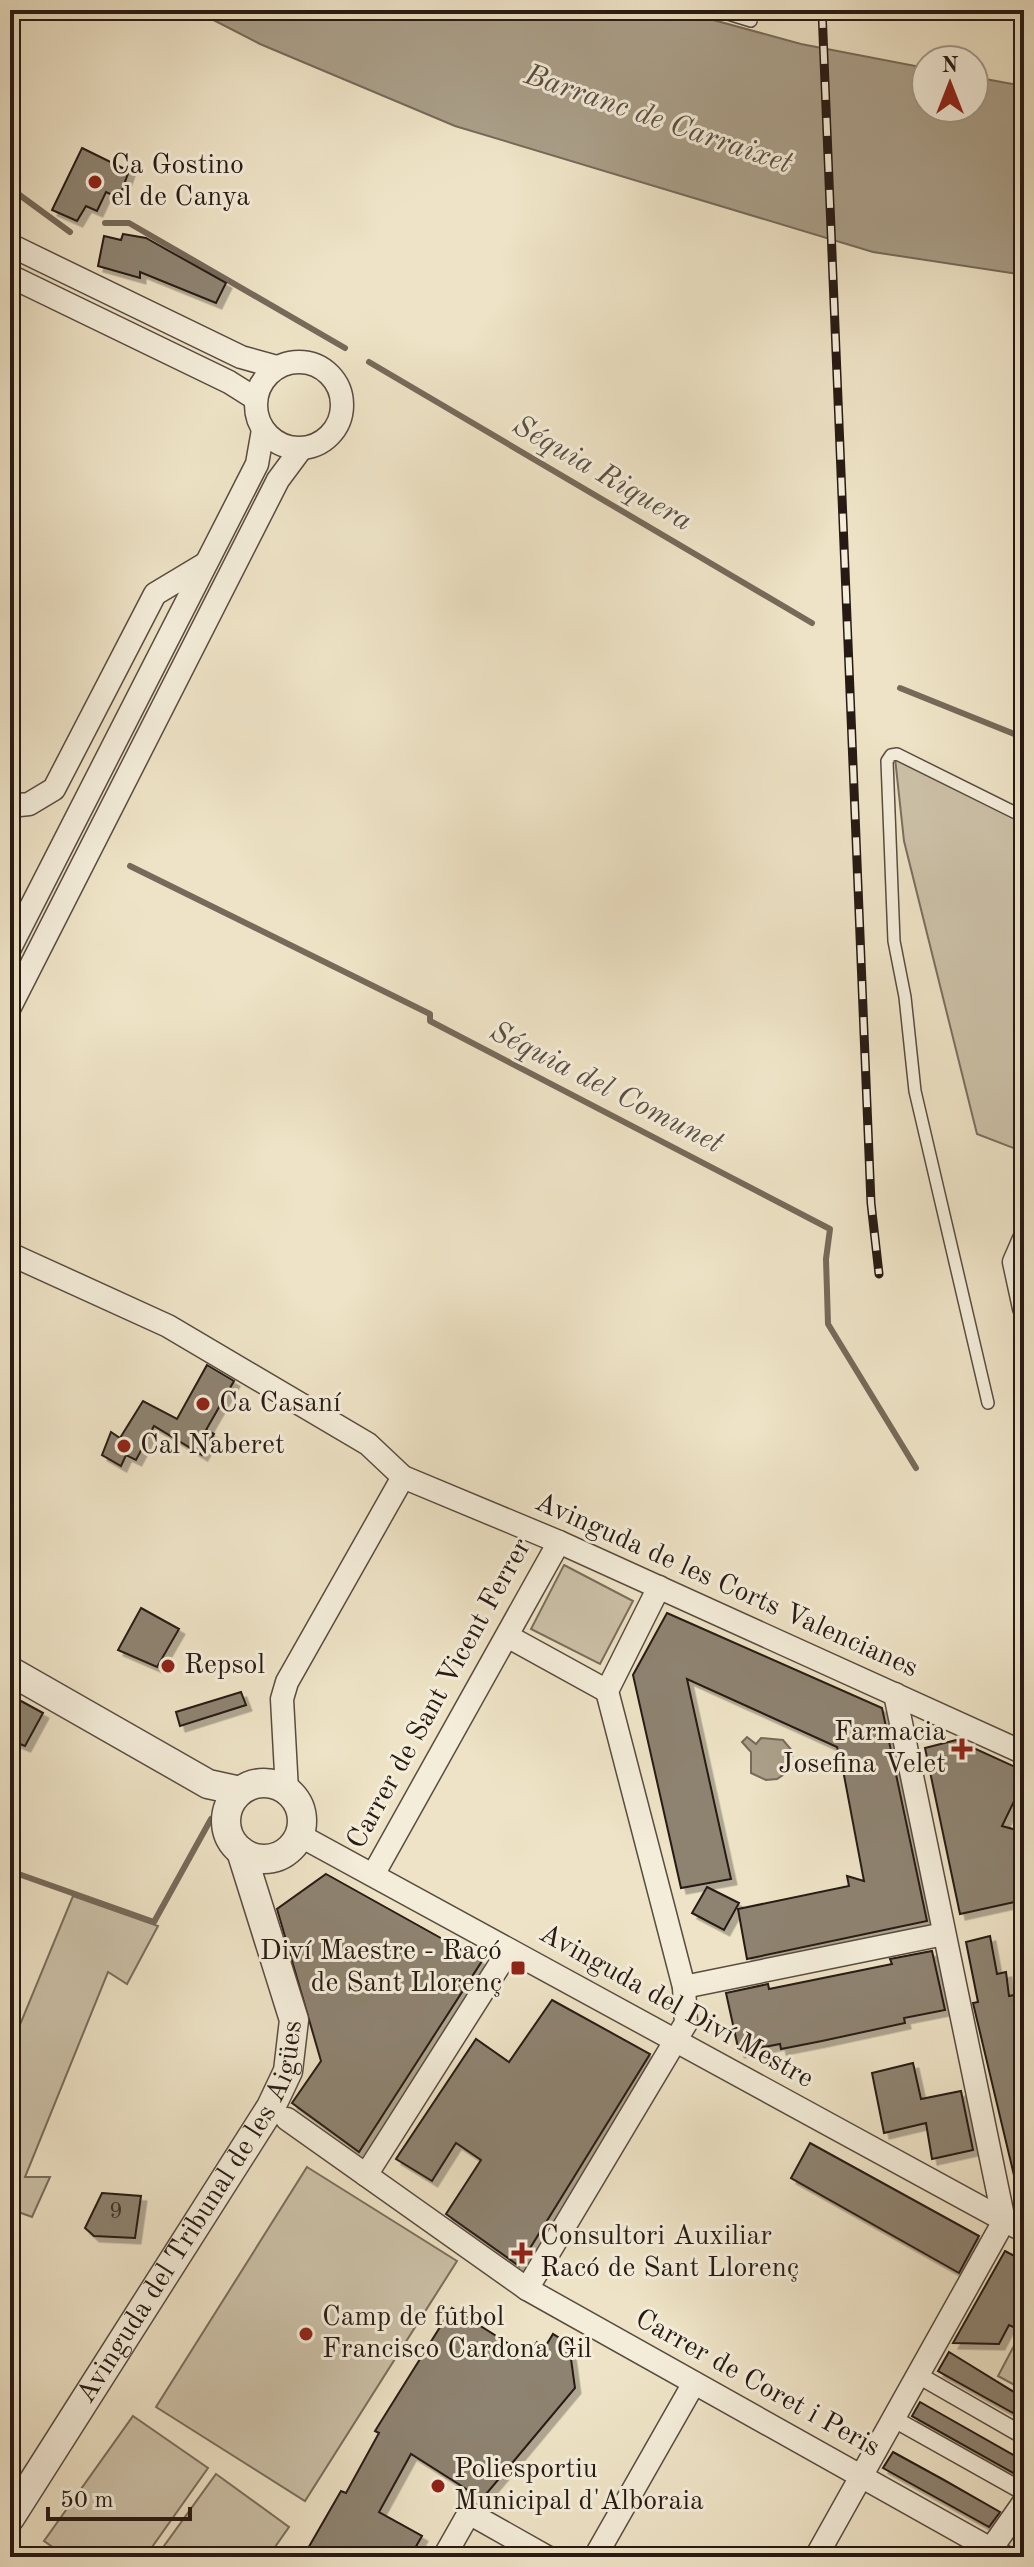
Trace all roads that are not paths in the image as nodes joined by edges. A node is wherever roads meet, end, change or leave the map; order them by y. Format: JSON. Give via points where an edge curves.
{"nodes":[{"id":1,"x":715,"y":10,"type":"edge"},
{"id":2,"x":751,"y":21,"type":"dead end"},
{"id":3,"x":10,"y":245,"type":"edge"},
{"id":4,"x":10,"y":276,"type":"edge"},
{"id":5,"x":277,"y":367,"type":"junction"},
{"id":6,"x":256,"y":399,"type":"junction"},
{"id":7,"x":263,"y":430,"type":"junction"},
{"id":8,"x":301,"y":449,"type":"junction"},
{"id":9,"x":206,"y":564,"type":"junction"},
{"id":10,"x":10,"y":806,"type":"edge"},
{"id":11,"x":1024,"y":817,"type":"edge"},
{"id":12,"x":10,"y":948,"type":"edge"},
{"id":13,"x":10,"y":1007,"type":"edge"},
{"id":14,"x":1024,"y":1239,"type":"edge"},
{"id":15,"x":10,"y":1254,"type":"edge"},
{"id":16,"x":1024,"y":1308,"type":"edge"},
{"id":17,"x":988,"y":1403,"type":"dead end"},
{"id":18,"x":403,"y":1477,"type":"junction"},
{"id":19,"x":559,"y":1542,"type":"junction"},
{"id":20,"x":659,"y":1587,"type":"junction"},
{"id":21,"x":507,"y":1636,"type":"junction"},
{"id":22,"x":10,"y":1671,"type":"edge"},
{"id":23,"x":607,"y":1691,"type":"junction"},
{"id":24,"x":895,"y":1694,"type":"junction"},
{"id":25,"x":1024,"y":1753,"type":"edge"},
{"id":26,"x":287,"y":1791,"type":"junction"},
{"id":27,"x":233,"y":1802,"type":"junction"},
{"id":28,"x":299,"y":1835,"type":"junction"},
{"id":29,"x":254,"y":1855,"type":"junction"},
{"id":30,"x":373,"y":1875,"type":"junction"},
{"id":31,"x":944,"y":1934,"type":"junction"},
{"id":32,"x":509,"y":1950,"type":"junction"},
{"id":33,"x":684,"y":1987,"type":"junction"},
{"id":34,"x":676,"y":2041,"type":"junction"},
{"id":35,"x":287,"y":2119,"type":"dead end"},
{"id":36,"x":366,"y":2175,"type":"junction"},
{"id":37,"x":1014,"y":2226,"type":"edge"},
{"id":38,"x":527,"y":2289,"type":"junction"},
{"id":39,"x":918,"y":2375,"type":"junction"},
{"id":40,"x":694,"y":2383,"type":"junction"},
{"id":41,"x":894,"y":2419,"type":"junction"},
{"id":42,"x":1024,"y":2436,"type":"edge"},
{"id":43,"x":861,"y":2476,"type":"junction"},
{"id":44,"x":1024,"y":2492,"type":"edge"},
{"id":45,"x":1024,"y":2502,"type":"edge"},
{"id":46,"x":10,"y":2518,"type":"edge"},
{"id":47,"x":998,"y":2553,"type":"edge"},
{"id":48,"x":545,"y":2556,"type":"edge"},
{"id":49,"x":444,"y":2557,"type":"edge"},
{"id":50,"x":595,"y":2557,"type":"edge"},
{"id":51,"x":816,"y":2557,"type":"edge"}],
"edges":[{"from":1,"to":2,"type":"lane"},
{"from":3,"to":5,"type":"street","via":[[241,357]]},
{"from":4,"to":6,"type":"street"},
{"from":5,"to":6,"type":"street","via":[[263,381]]},
{"from":5,"to":8,"type":"street","via":[[299,361],[320,366],[337,382],[342,396],[340,421],[325,441]]},
{"from":6,"to":7,"type":"street"},
{"from":7,"to":8,"type":"street","via":[[279,443]]},
{"from":7,"to":9,"type":"street","via":[[257,464]]},
{"from":8,"to":13,"type":"street","via":[[278,480]]},
{"from":9,"to":10,"type":"street","via":[[155,594],[54,789],[29,804]]},
{"from":9,"to":12,"type":"street"},
{"from":11,"to":17,"type":"lane","via":[[897,754],[887,761],[894,941],[915,1091]]},
{"from":14,"to":16,"type":"street","via":[[1014,1262]]},
{"from":15,"to":18,"type":"street","via":[[168,1326],[368,1444]]},
{"from":18,"to":19,"type":"street","name":"Avinguda de les Corts Valencianes"},
{"from":18,"to":26,"type":"street","via":[[287,1682],[282,1699]]},
{"from":19,"to":20,"type":"street","name":"Avinguda de les Corts Valencianes"},
{"from":19,"to":21,"type":"street","name":"Carrer de Sant Vicent Ferrer"},
{"from":20,"to":23,"type":"street"},
{"from":20,"to":24,"type":"street","name":"Avinguda de les Corts Valencianes"},
{"from":21,"to":23,"type":"street"},
{"from":21,"to":30,"type":"street","name":"Carrer de Sant Vicent Ferrer"},
{"from":22,"to":27,"type":"street"},
{"from":23,"to":33,"type":"street"},
{"from":24,"to":25,"type":"street","name":"Avinguda de les Corts Valencianes"},
{"from":24,"to":31,"type":"street"},
{"from":26,"to":27,"type":"street","via":[[264,1783]]},
{"from":26,"to":28,"type":"street","via":[[302,1815]]},
{"from":27,"to":29,"type":"street","via":[[228,1835]]},
{"from":28,"to":29,"type":"street","via":[[288,1850]]},
{"from":28,"to":30,"type":"street","name":"Avinguda del Diví Mestre"},
{"from":29,"to":46,"type":"street","name":"Avinguda del Tribunal de les Aigües","via":[[254,1889],[294,2020],[288,2071],[271,2107]]},
{"from":30,"to":32,"type":"street","name":"Avinguda del Diví Mestre"},
{"from":31,"to":33,"type":"street"},
{"from":31,"to":37,"type":"street"},
{"from":32,"to":34,"type":"street","name":"Avinguda del Diví Mestre"},
{"from":32,"to":36,"type":"street"},
{"from":33,"to":34,"type":"street","via":[[686,2023]]},
{"from":34,"to":37,"type":"street","name":"Avinguda del Diví Mestre"},
{"from":34,"to":38,"type":"street"},
{"from":35,"to":36,"type":"street","name":"Carrer de Coret i Peris"},
{"from":36,"to":38,"type":"street","name":"Carrer de Coret i Peris"},
{"from":37,"to":39,"type":"street"},
{"from":38,"to":40,"type":"street","name":"Carrer de Coret i Peris"},
{"from":39,"to":41,"type":"street"},
{"from":39,"to":42,"type":"street"},
{"from":40,"to":43,"type":"street","name":"Carrer de Coret i Peris"},
{"from":40,"to":50,"type":"street"},
{"from":41,"to":43,"type":"street"},
{"from":41,"to":44,"type":"street"},
{"from":43,"to":47,"type":"street","name":"Carrer de Coret i Peris"},
{"from":43,"to":51,"type":"street"},
{"from":45,"to":47,"type":"street"},
{"from":48,"to":49,"type":"street","via":[[469,2513]]}]}
